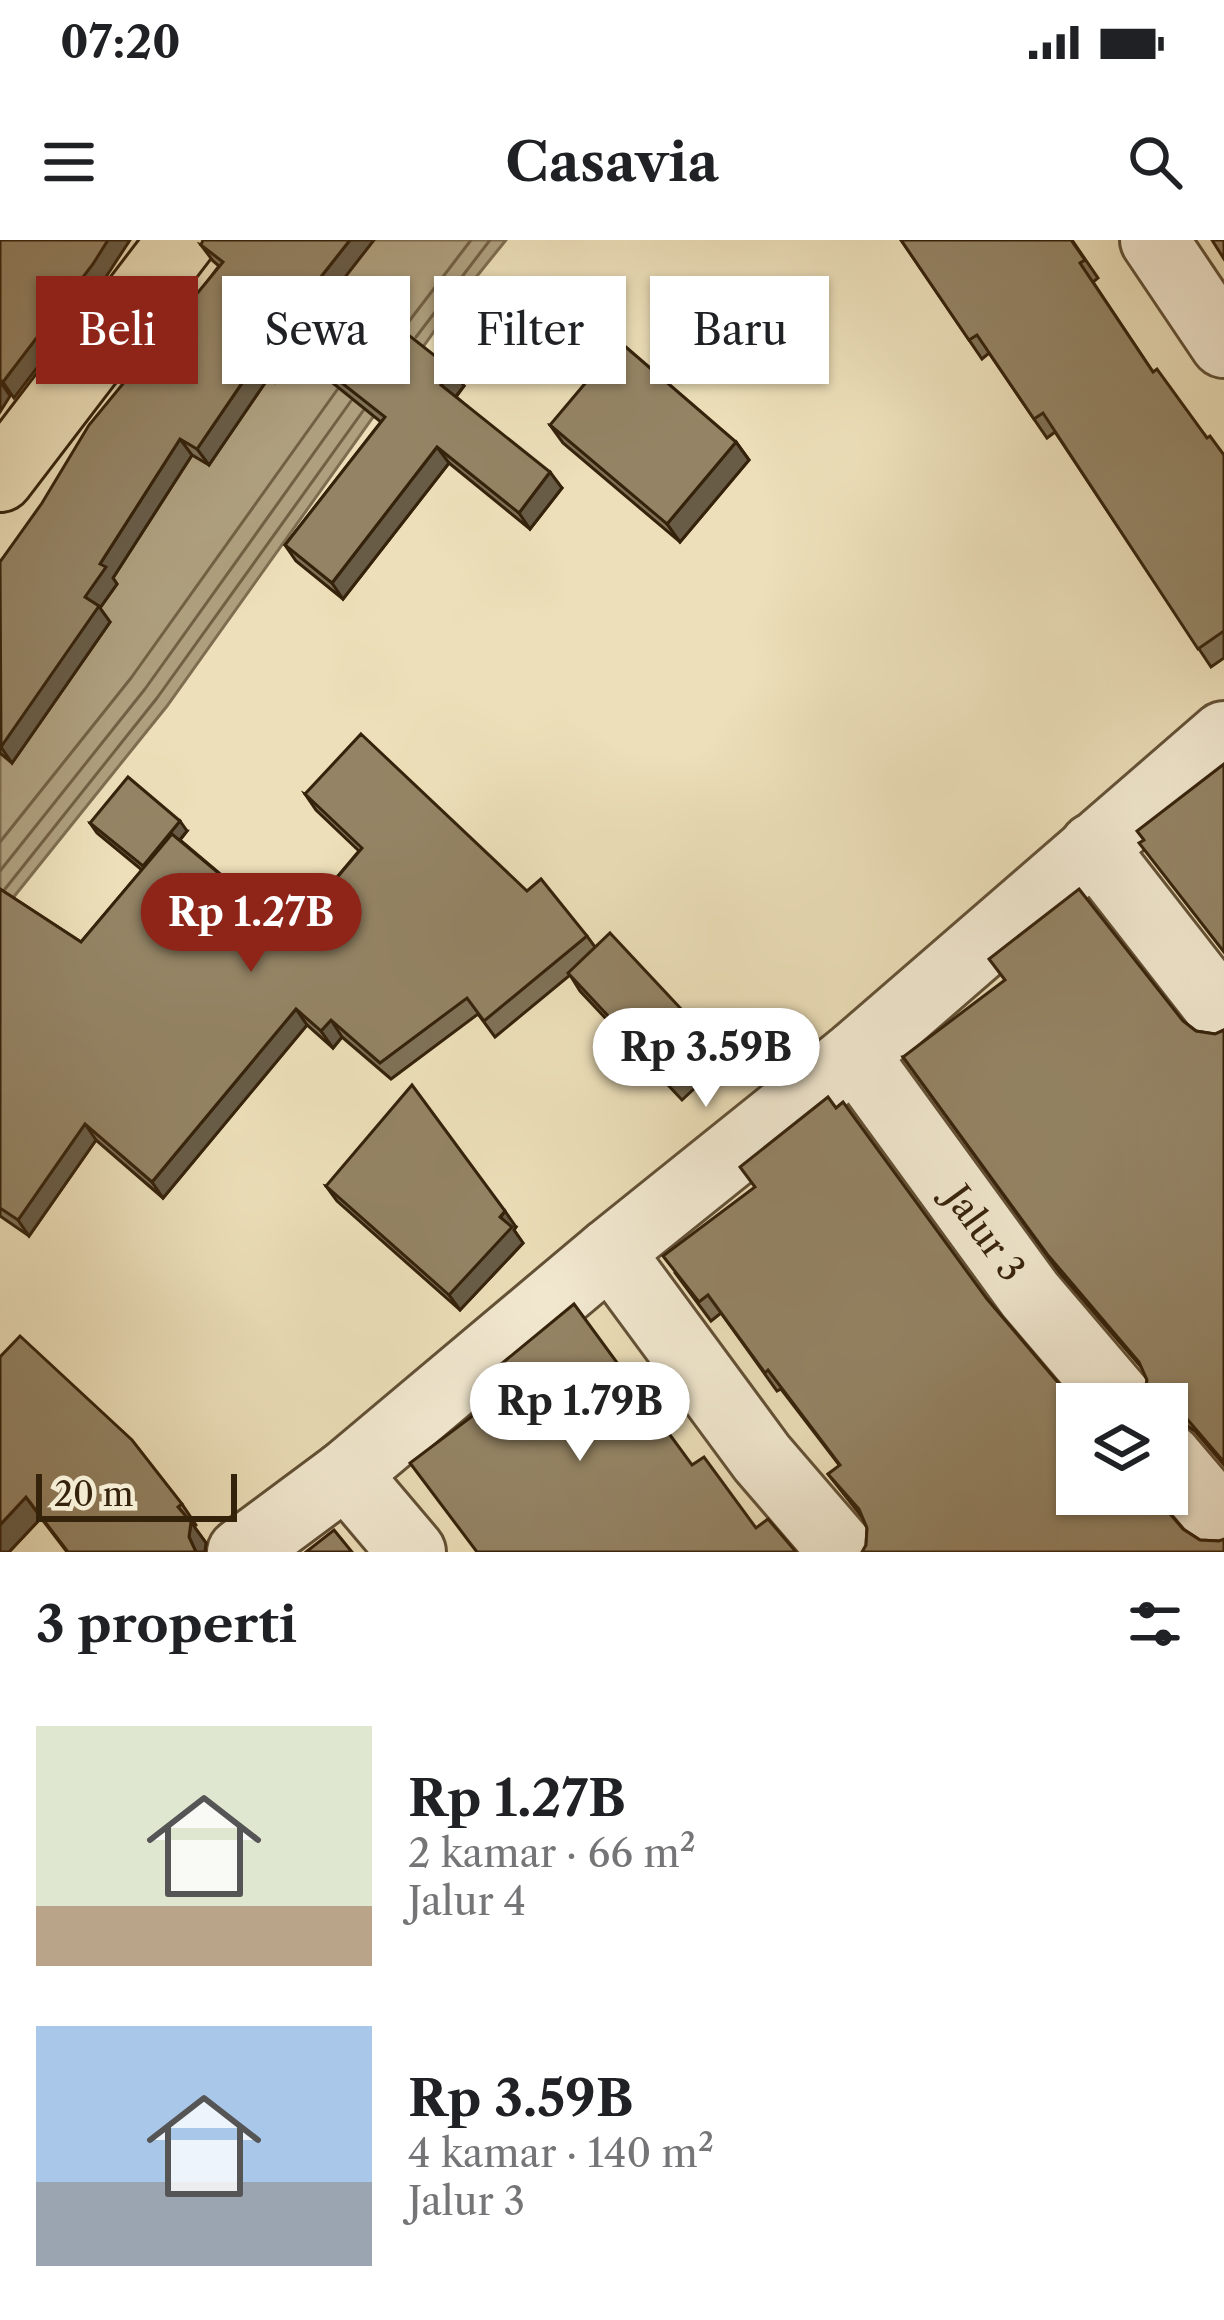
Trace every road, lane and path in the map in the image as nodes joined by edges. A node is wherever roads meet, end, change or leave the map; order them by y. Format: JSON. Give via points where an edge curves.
{"nodes":[{"id":1,"x":182,"y":240,"type":"edge"},
{"id":2,"x":1154,"y":240,"type":"edge"},
{"id":3,"x":1218,"y":321,"type":"edge"},
{"id":4,"x":0,"y":478,"type":"edge"},
{"id":5,"x":1224,"y":735,"type":"edge"},
{"id":6,"x":1093,"y":847,"type":"junction"},
{"id":7,"x":1224,"y":1015,"type":"edge"},
{"id":8,"x":855,"y":1055,"type":"junction"},
{"id":9,"x":610,"y":1252,"type":"junction"},
{"id":10,"x":1105,"y":1383,"type":"edge"},
{"id":11,"x":346,"y":1474,"type":"junction"},
{"id":12,"x":1188,"y":1481,"type":"edge"},
{"id":13,"x":1224,"y":1523,"type":"edge"},
{"id":14,"x":241,"y":1552,"type":"edge"},
{"id":15,"x":412,"y":1552,"type":"edge"},
{"id":16,"x":843,"y":1552,"type":"edge"}],
"edges":[{"from":1,"to":4,"type":"main road"},
{"from":2,"to":3,"type":"street"},
{"from":5,"to":6,"type":"street"},
{"from":6,"to":7,"type":"street"},
{"from":6,"to":8,"type":"street"},
{"from":8,"to":9,"type":"street"},
{"from":8,"to":10,"type":"street","name":"Jalur 3","via":[[1030,1295]]},
{"from":9,"to":11,"type":"street"},
{"from":9,"to":16,"type":"street","via":[[762,1459]]},
{"from":11,"to":14,"type":"street"},
{"from":11,"to":15,"type":"street"},
{"from":12,"to":13,"type":"street"}]}
